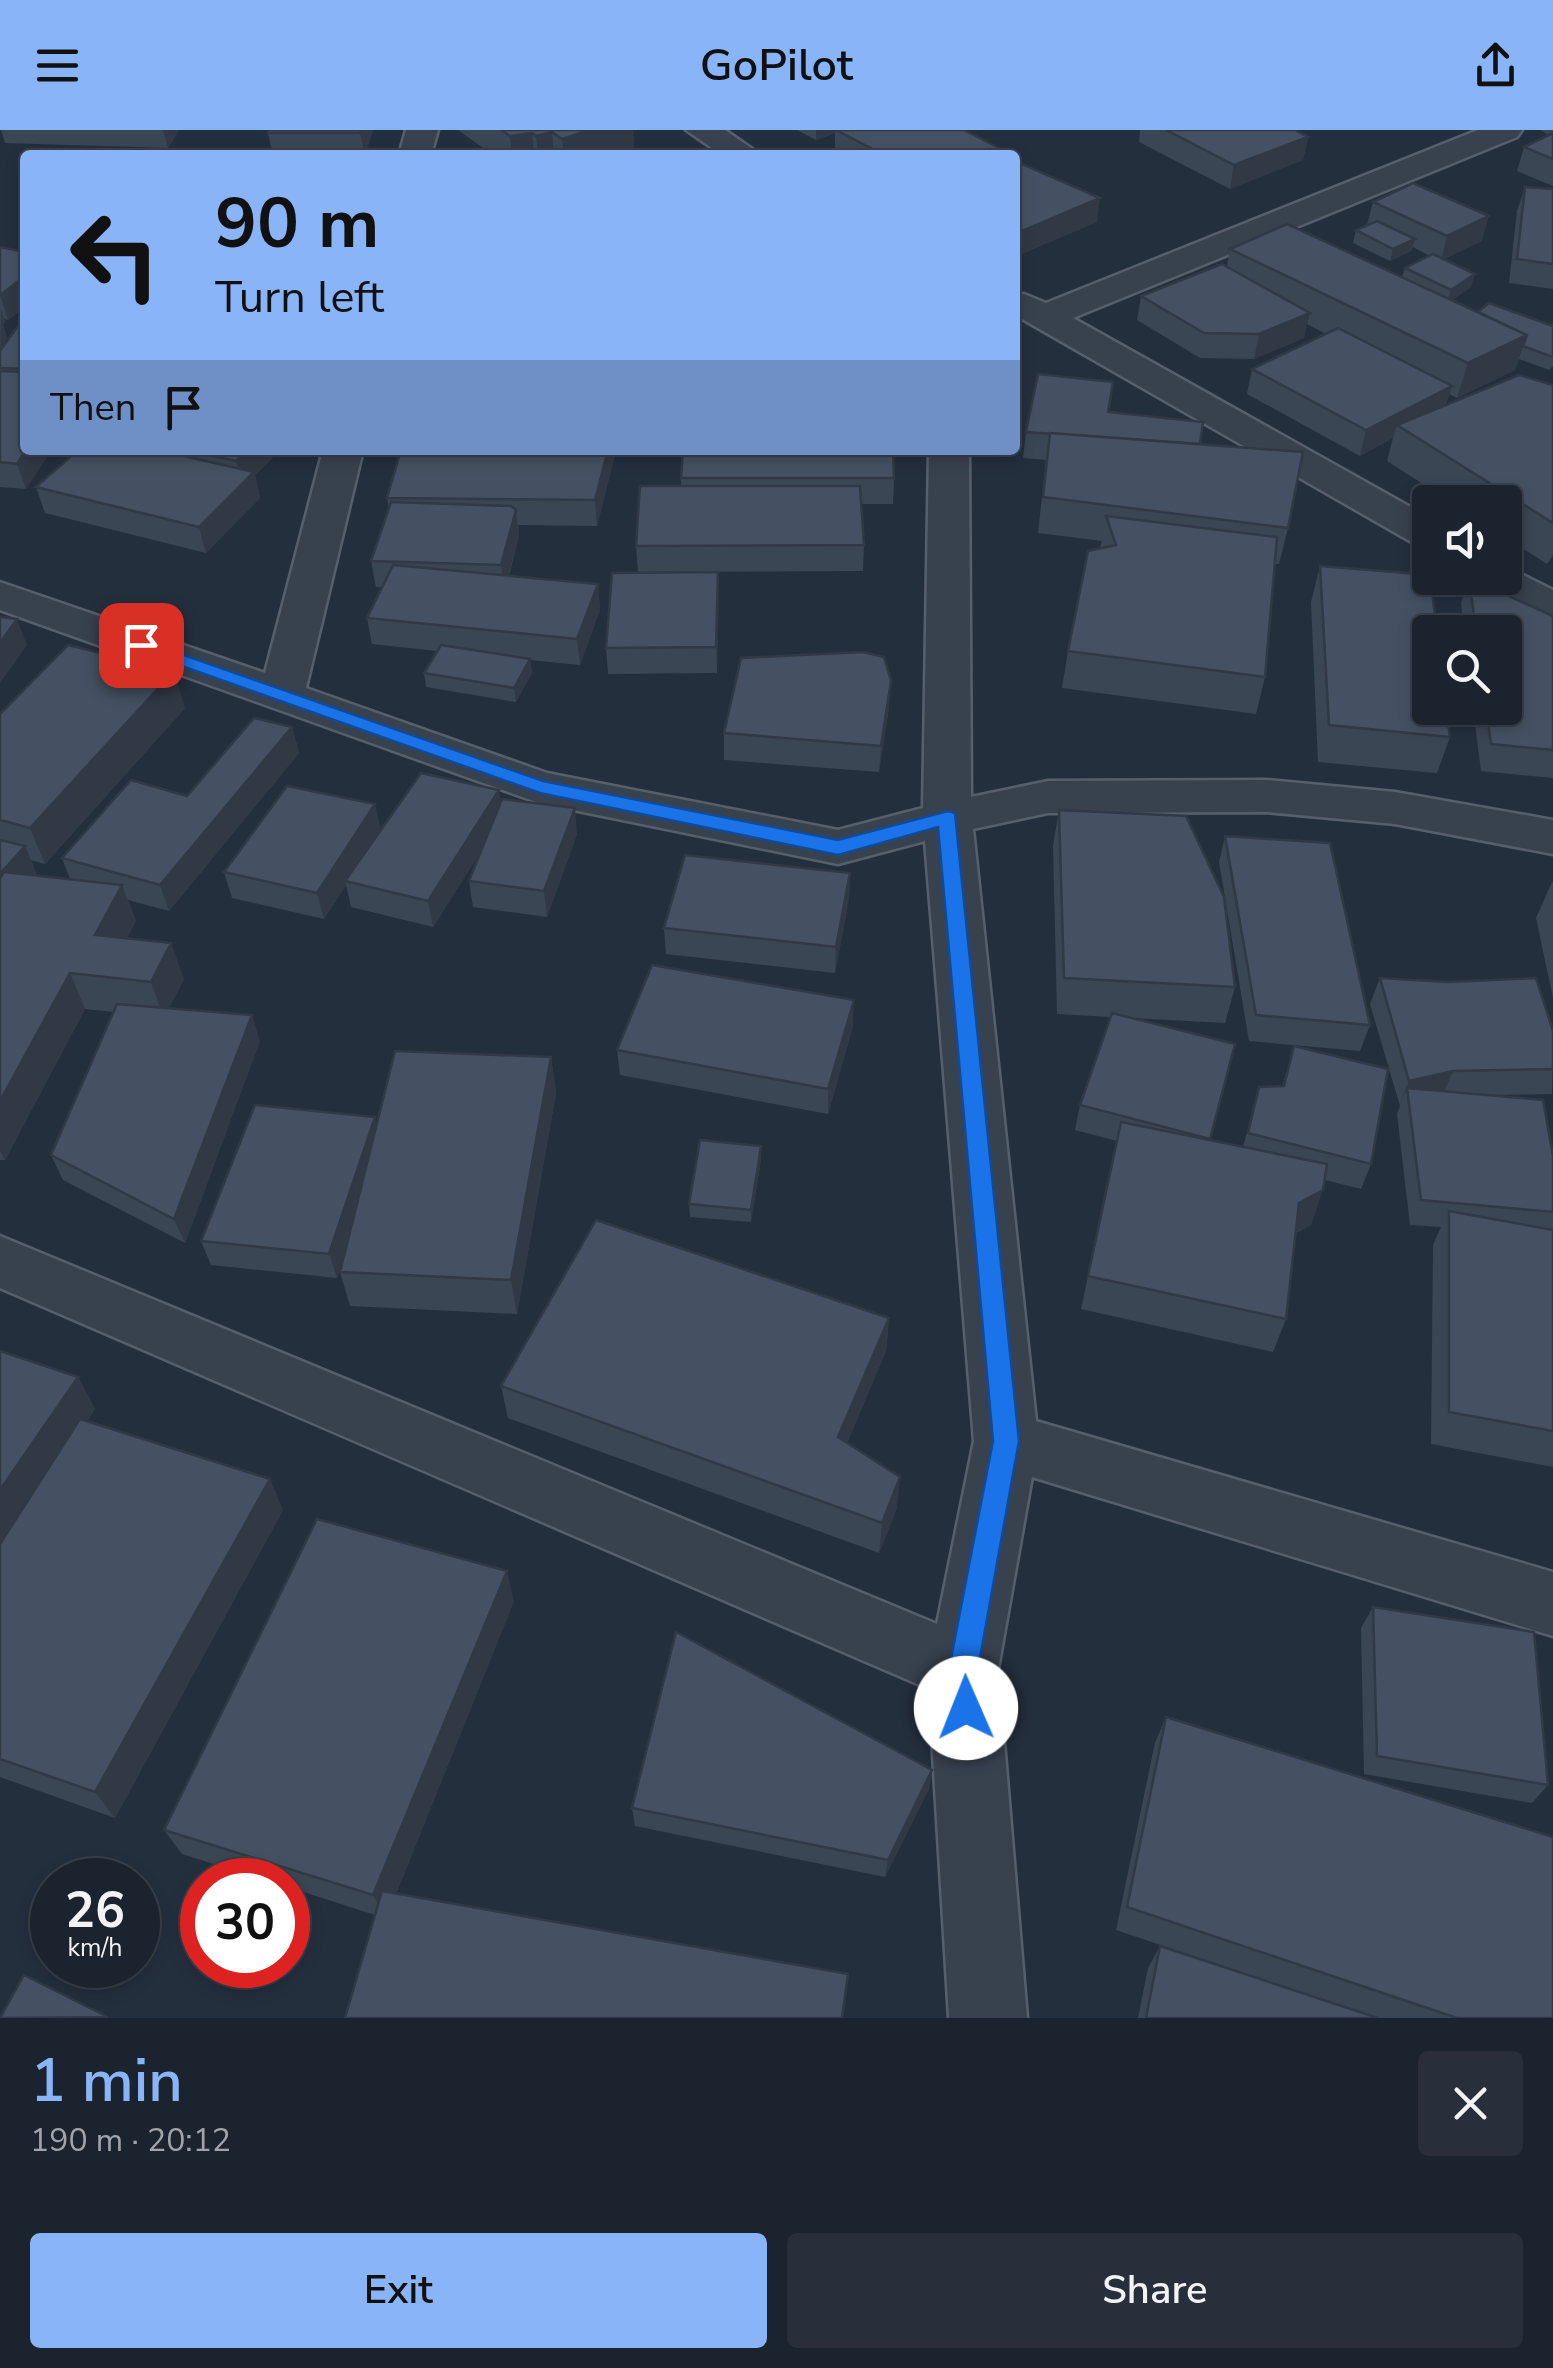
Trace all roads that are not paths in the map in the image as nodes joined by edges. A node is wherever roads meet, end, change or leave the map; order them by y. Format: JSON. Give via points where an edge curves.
{"nodes":[{"id":1,"x":702,"y":130,"type":"edge"},
{"id":2,"x":1506,"y":130,"type":"edge"},
{"id":3,"x":736,"y":150,"type":"edge"},
{"id":4,"x":1030,"y":308,"type":"edge"},
{"id":5,"x":341,"y":455,"type":"edge"},
{"id":6,"x":948,"y":455,"type":"edge"},
{"id":7,"x":1412,"y":526,"type":"edge"},
{"id":8,"x":1522,"y":589,"type":"edge"},
{"id":9,"x":0,"y":595,"type":"edge"},
{"id":10,"x":1553,"y":608,"type":"edge"},
{"id":11,"x":282,"y":695,"type":"junction"},
{"id":12,"x":948,"y":818,"type":"junction"},
{"id":13,"x":1553,"y":837,"type":"edge"},
{"id":14,"x":0,"y":1261,"type":"edge"},
{"id":15,"x":1006,"y":1441,"type":"junction"},
{"id":16,"x":1553,"y":1604,"type":"edge"},
{"id":17,"x":963,"y":1669,"type":"junction"},
{"id":18,"x":988,"y":2018,"type":"edge"}],
"edges":[{"from":1,"to":3,"type":"street"},
{"from":2,"to":4,"type":"street"},
{"from":4,"to":7,"type":"street"},
{"from":5,"to":11,"type":"street"},
{"from":6,"to":12,"type":"street"},
{"from":8,"to":10,"type":"street"},
{"from":9,"to":11,"type":"street"},
{"from":11,"to":12,"type":"street","via":[[540,787],[838,848]]},
{"from":12,"to":13,"type":"street","via":[[1048,797],[1266,796],[1394,808]]},
{"from":12,"to":15,"type":"street"},
{"from":14,"to":17,"type":"street"},
{"from":15,"to":16,"type":"street"},
{"from":15,"to":17,"type":"street"},
{"from":17,"to":18,"type":"street"}]}
